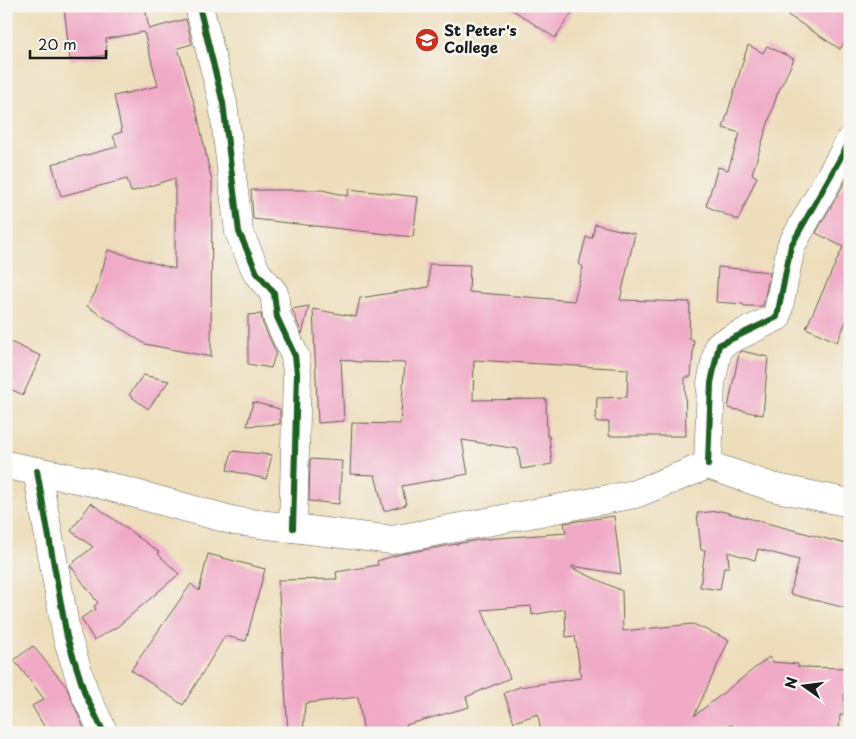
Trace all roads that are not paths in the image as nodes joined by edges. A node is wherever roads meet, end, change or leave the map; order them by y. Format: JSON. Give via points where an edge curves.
{"nodes":[{"id":1,"x":199,"y":6,"type":"edge"},
{"id":2,"x":850,"y":141,"type":"edge"},
{"id":3,"x":6,"y":465,"type":"edge"},
{"id":4,"x":708,"y":465,"type":"junction"},
{"id":5,"x":38,"y":471,"type":"junction"},
{"id":6,"x":850,"y":503,"type":"edge"},
{"id":7,"x":293,"y":528,"type":"junction"},
{"id":8,"x":104,"y":733,"type":"edge"}],
"edges":[{"from":1,"to":7,"type":"street","via":[[223,103],[239,232],[257,273],[274,293],[277,317],[295,356]]},
{"from":2,"to":4,"type":"street","via":[[791,246],[776,317],[719,345],[711,383]]},
{"from":3,"to":5,"type":"street"},
{"from":4,"to":6,"type":"street","via":[[772,487]]},
{"from":4,"to":7,"type":"street","via":[[635,494],[392,540]]},
{"from":5,"to":7,"type":"street","via":[[92,482],[235,521]]},
{"from":5,"to":8,"type":"street","via":[[67,638],[85,694]]}]}
